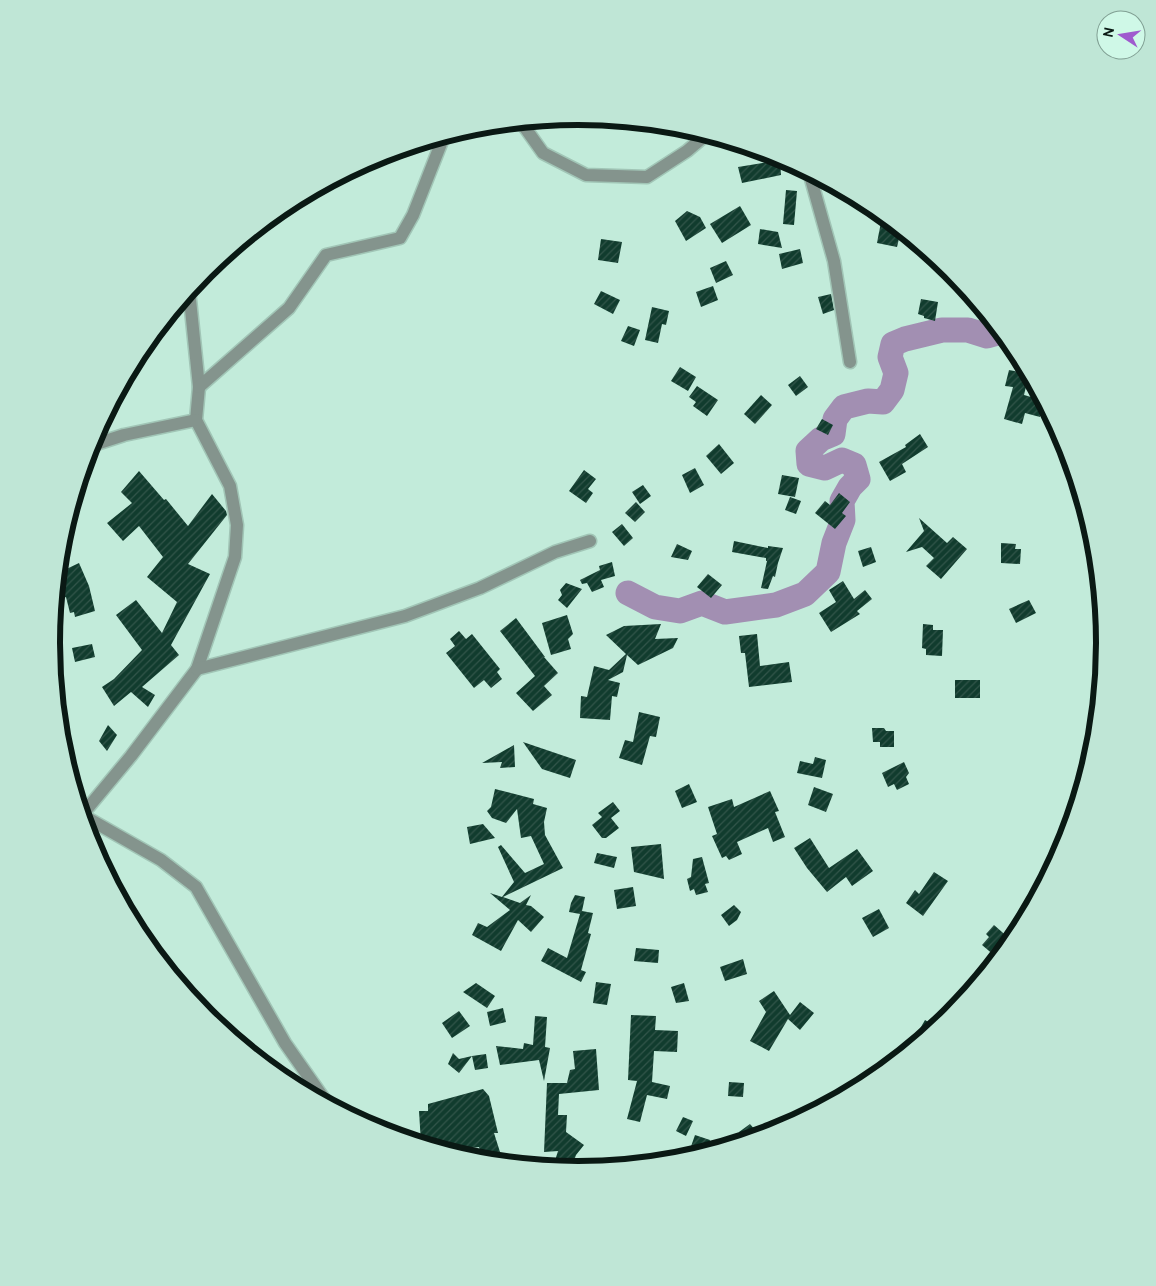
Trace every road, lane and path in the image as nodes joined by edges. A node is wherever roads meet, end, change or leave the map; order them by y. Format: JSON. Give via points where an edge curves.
{"nodes":[{"id":1,"x":525,"y":128,"type":"edge"},
{"id":2,"x":700,"y":140,"type":"edge"},
{"id":3,"x":441,"y":144,"type":"edge"},
{"id":4,"x":811,"y":180,"type":"edge"},
{"id":5,"x":191,"y":299,"type":"edge"},
{"id":6,"x":850,"y":362,"type":"dead end"},
{"id":7,"x":199,"y":387,"type":"junction"},
{"id":8,"x":196,"y":420,"type":"junction"},
{"id":9,"x":100,"y":443,"type":"edge"},
{"id":10,"x":590,"y":542,"type":"dead end"},
{"id":11,"x":197,"y":669,"type":"junction"},
{"id":12,"x":87,"y":809,"type":"edge"},
{"id":13,"x":91,"y":820,"type":"edge"},
{"id":14,"x":319,"y":1092,"type":"edge"}],
"edges":[{"from":1,"to":2,"type":"street","via":[[543,153],[586,175],[647,176]]},
{"from":3,"to":7,"type":"street","via":[[413,215],[400,238],[326,255],[289,308]]},
{"from":4,"to":6,"type":"street","via":[[834,260]]},
{"from":5,"to":7,"type":"street"},
{"from":7,"to":8,"type":"street"},
{"from":8,"to":9,"type":"street"},
{"from":8,"to":11,"type":"street","via":[[230,486],[236,525],[235,556]]},
{"from":10,"to":11,"type":"street","via":[[555,552],[480,588],[404,616]]},
{"from":11,"to":12,"type":"street"},
{"from":13,"to":14,"type":"street","via":[[161,860],[196,887],[285,1043]]}]}
